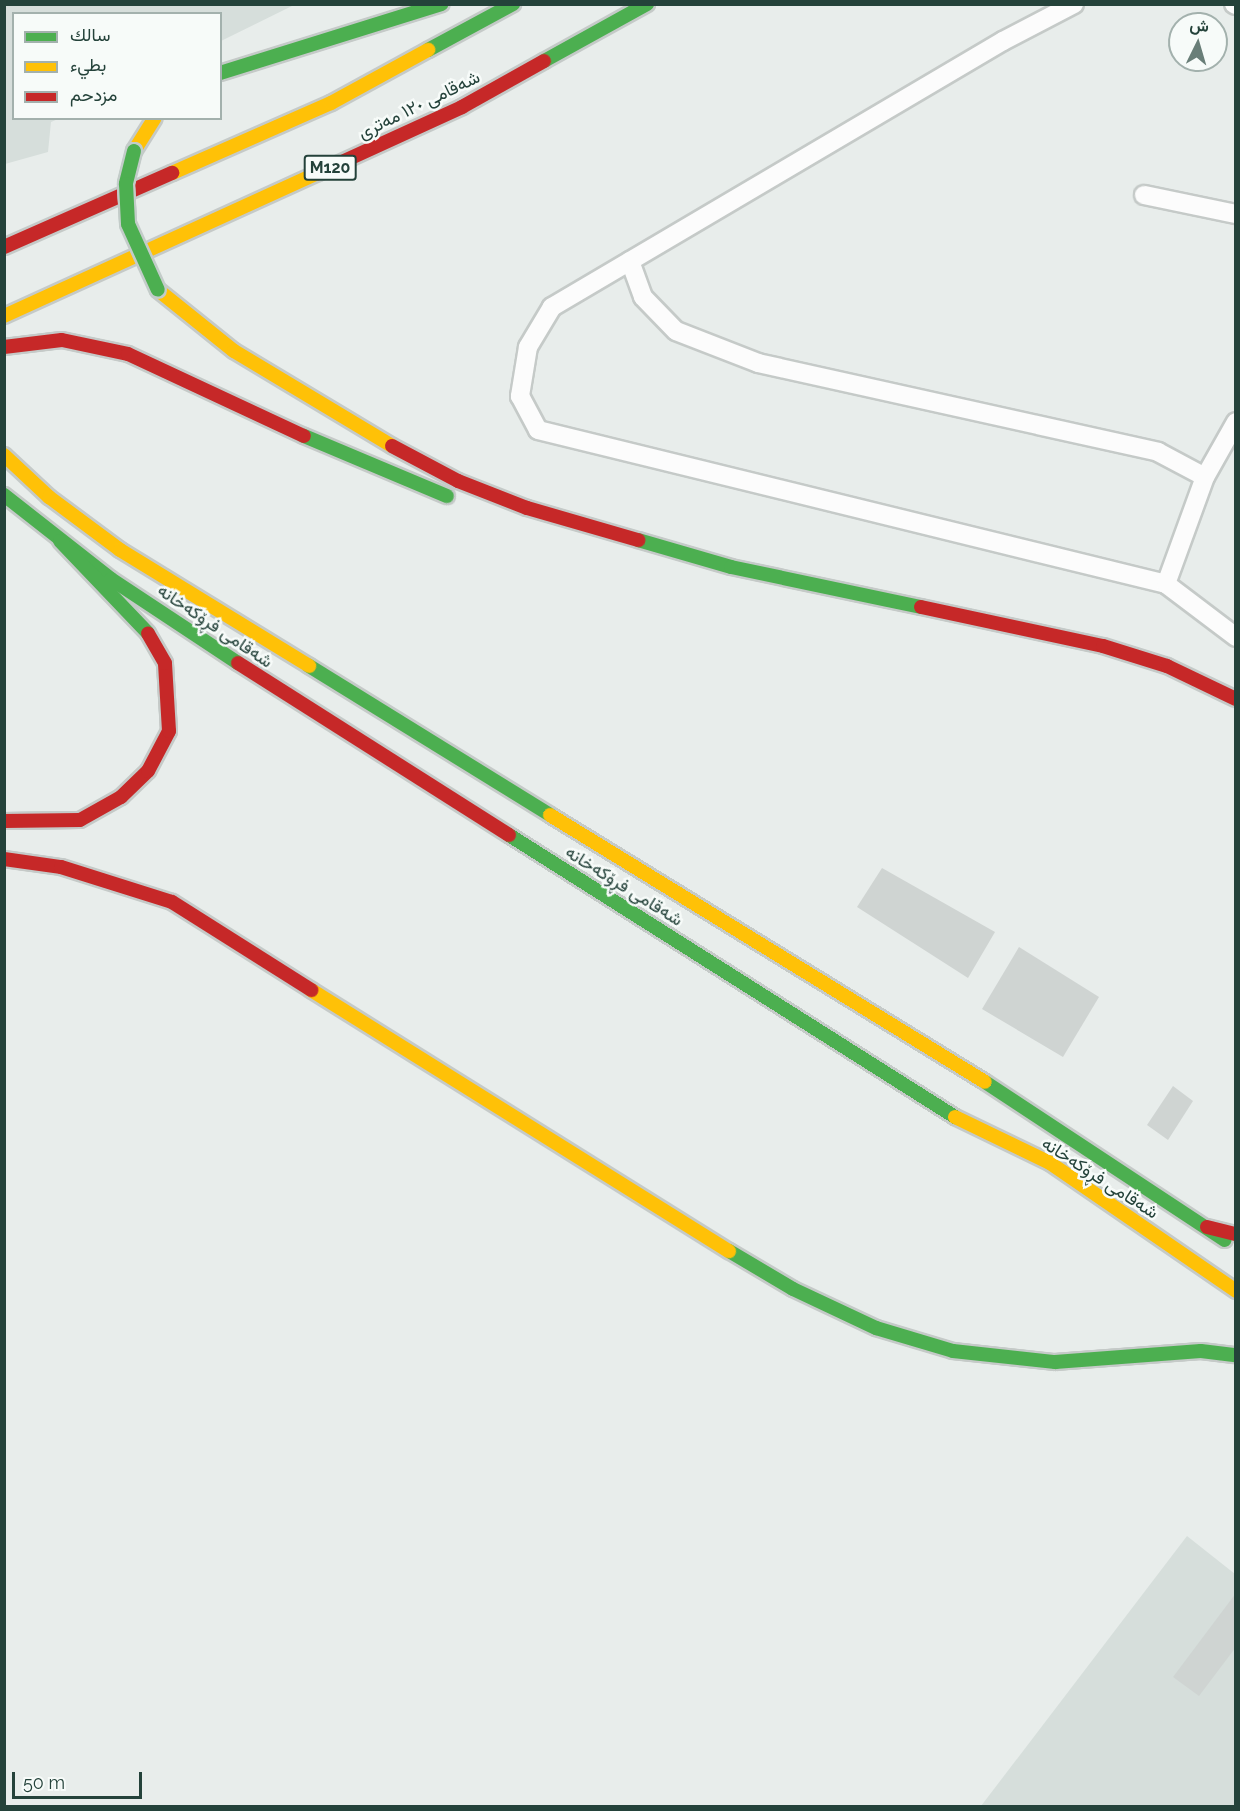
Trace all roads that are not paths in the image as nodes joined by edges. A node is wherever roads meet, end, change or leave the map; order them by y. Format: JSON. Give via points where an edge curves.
{"nodes":[{"id":1,"x":442,"y":4,"type":"edge"},
{"id":2,"x":513,"y":4,"type":"edge"},
{"id":3,"x":647,"y":4,"type":"edge"},
{"id":4,"x":1074,"y":4,"type":"edge"},
{"id":5,"x":222,"y":72,"type":"edge"},
{"id":6,"x":154,"y":120,"type":"edge"},
{"id":7,"x":1144,"y":195,"type":"dead end"},
{"id":8,"x":1236,"y":214,"type":"edge"},
{"id":9,"x":4,"y":247,"type":"edge"},
{"id":10,"x":630,"y":261,"type":"junction"},
{"id":11,"x":4,"y":316,"type":"edge"},
{"id":12,"x":4,"y":346,"type":"edge"},
{"id":13,"x":1236,"y":422,"type":"edge"},
{"id":14,"x":4,"y":455,"type":"edge"},
{"id":15,"x":1205,"y":477,"type":"junction"},
{"id":16,"x":4,"y":495,"type":"edge"},
{"id":17,"x":461,"y":501,"type":"dead end"},
{"id":18,"x":505,"y":516,"type":"dead end"},
{"id":19,"x":60,"y":541,"type":"junction"},
{"id":20,"x":731,"y":567,"type":"junction"},
{"id":21,"x":1166,"y":584,"type":"junction"},
{"id":22,"x":1236,"y":637,"type":"edge"},
{"id":23,"x":1236,"y":699,"type":"edge"},
{"id":24,"x":4,"y":821,"type":"edge"},
{"id":25,"x":4,"y":859,"type":"edge"},
{"id":26,"x":1070,"y":1135,"type":"junction"},
{"id":27,"x":1050,"y":1163,"type":"junction"},
{"id":28,"x":1207,"y":1227,"type":"junction"},
{"id":29,"x":1236,"y":1234,"type":"edge"},
{"id":30,"x":1236,"y":1247,"type":"edge"},
{"id":31,"x":1236,"y":1291,"type":"edge"},
{"id":32,"x":1236,"y":1355,"type":"edge"}],
"edges":[{"from":1,"to":5,"type":"main road"},
{"from":2,"to":9,"type":"main road","via":[[331,103]]},
{"from":3,"to":11,"type":"main road","name":"شەقامی ١٢٠ مەتری","number":"M120","via":[[462,107]]},
{"from":4,"to":10,"type":"street","via":[[1003,41]]},
{"from":6,"to":20,"type":"main road","bridge":true,"via":[[134,151],[126,184],[128,224],[140,258],[158,290],[234,351],[324,410],[458,481],[527,508]]},
{"from":7,"to":8,"type":"street"},
{"from":10,"to":15,"type":"street","via":[[643,297],[676,331],[758,363],[1158,452]]},
{"from":10,"to":21,"type":"street","via":[[552,307],[528,348],[520,396],[538,430]]},
{"from":12,"to":17,"type":"main road","via":[[62,340],[128,354],[384,473]]},
{"from":13,"to":15,"type":"street"},
{"from":14,"to":26,"type":"main road","name":"شەقامی فڕۆکەخانە","via":[[49,497],[120,550]]},
{"from":15,"to":21,"type":"street"},
{"from":16,"to":19,"type":"main road","name":"شەقامی فڕۆکەخانە"},
{"from":18,"to":20,"type":"main road","via":[[680,561]]},
{"from":19,"to":24,"type":"main road","via":[[154,639],[165,663],[169,731],[148,771],[121,797],[80,820]]},
{"from":19,"to":27,"type":"main road","name":"شەقامی فڕۆکەخانە","via":[[282,692],[937,1105]]},
{"from":20,"to":23,"type":"main road","via":[[1103,646],[1167,666]]},
{"from":21,"to":22,"type":"street"},
{"from":25,"to":32,"type":"main road","via":[[61,867],[172,902],[705,1237],[793,1289],[876,1328],[953,1351],[1055,1362],[1201,1351]]},
{"from":26,"to":27,"type":"main road"},
{"from":26,"to":28,"type":"main road","name":"شەقامی فڕۆکەخانە"},
{"from":27,"to":31,"type":"main road","name":"شەقامی فڕۆکەخانە"},
{"from":28,"to":29,"type":"main road"},
{"from":28,"to":30,"type":"main road","name":"شەقامی فڕۆکەخانە"}]}
